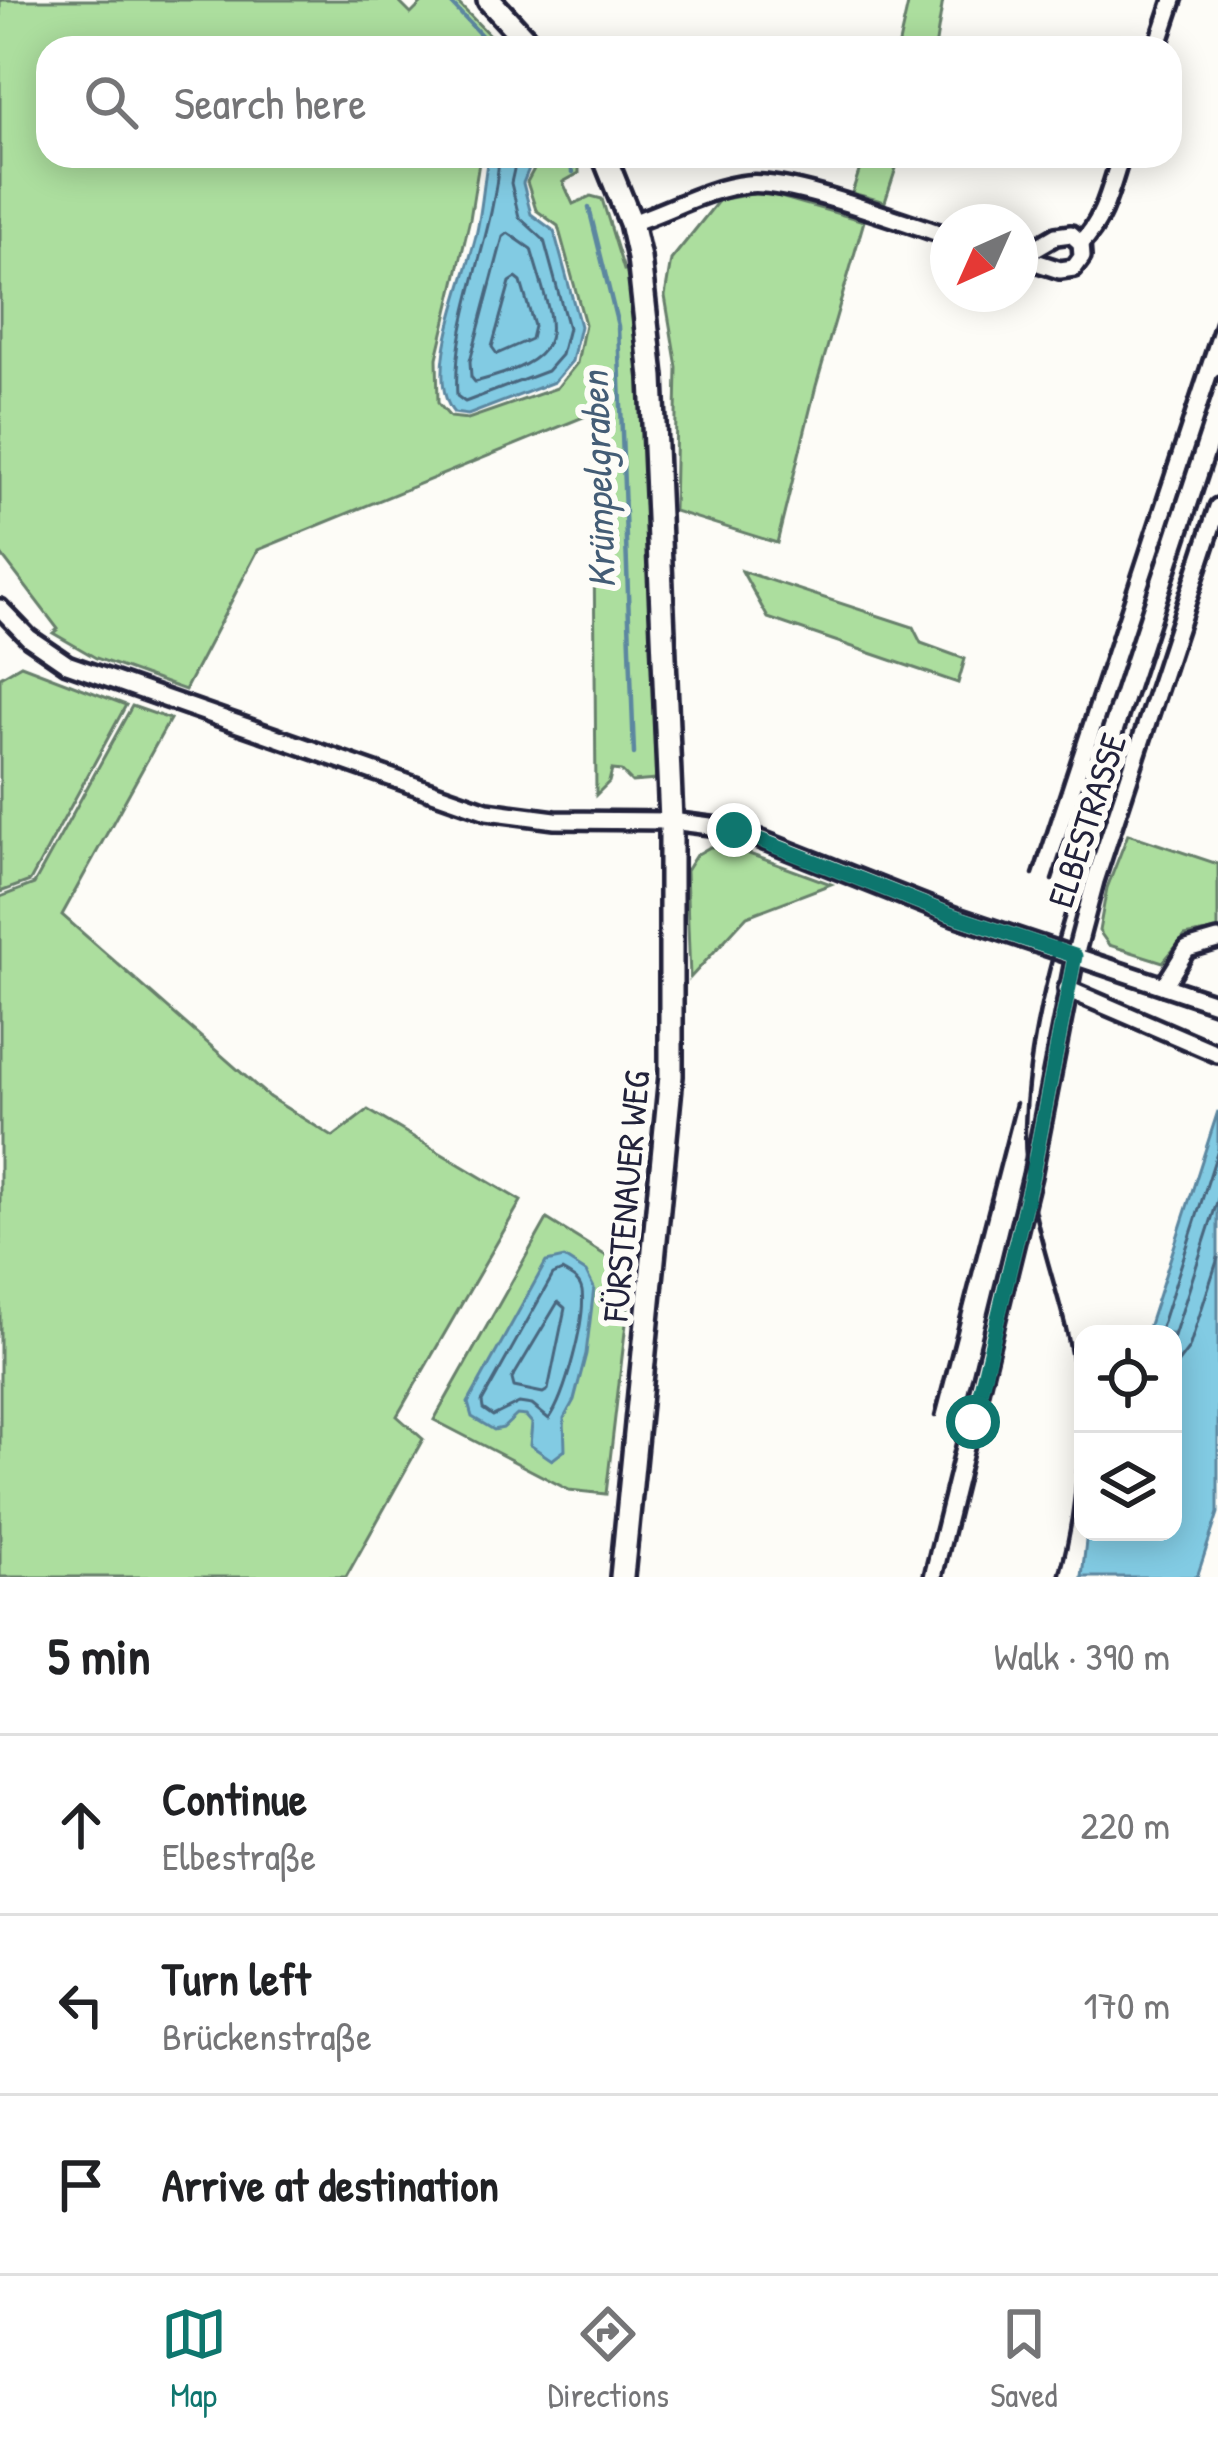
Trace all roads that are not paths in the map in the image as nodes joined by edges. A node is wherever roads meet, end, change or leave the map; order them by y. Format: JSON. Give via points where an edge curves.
{"nodes":[{"id":1,"x":489,"y":0,"type":"edge"},
{"id":2,"x":1173,"y":0,"type":"edge"},
{"id":3,"x":522,"y":36,"type":"edge"},
{"id":4,"x":1161,"y":36,"type":"edge"},
{"id":5,"x":609,"y":168,"type":"edge"},
{"id":6,"x":1117,"y":168,"type":"edge"},
{"id":7,"x":631,"y":223,"type":"junction"},
{"id":8,"x":930,"y":231,"type":"edge"},
{"id":9,"x":1081,"y":243,"type":"junction"},
{"id":10,"x":1038,"y":246,"type":"edge"},
{"id":11,"x":1038,"y":263,"type":"edge"},
{"id":12,"x":1218,"y":507,"type":"edge"},
{"id":13,"x":0,"y":608,"type":"edge"},
{"id":14,"x":671,"y":820,"type":"junction"},
{"id":15,"x":1218,"y":940,"type":"edge"},
{"id":16,"x":1075,"y":956,"type":"junction"},
{"id":17,"x":1164,"y":986,"type":"junction"},
{"id":18,"x":1067,"y":989,"type":"junction"},
{"id":19,"x":1218,"y":1004,"type":"edge"},
{"id":20,"x":1218,"y":1054,"type":"edge"},
{"id":21,"x":622,"y":1577,"type":"edge"},
{"id":22,"x":933,"y":1577,"type":"edge"}],
"edges":[{"from":1,"to":3,"type":"street"},
{"from":2,"to":4,"type":"street"},
{"from":5,"to":7,"type":"street","name":"FÜRSTENAUER WEG"},
{"from":6,"to":9,"type":"street"},
{"from":7,"to":8,"type":"street","via":[[750,183]]},
{"from":7,"to":14,"type":"street","name":"FÜRSTENAUER WEG","via":[[652,377]]},
{"from":9,"to":10,"type":"street","via":[[1071,234]]},
{"from":9,"to":11,"type":"street","via":[[1074,268]]},
{"from":12,"to":16,"type":"street","name":"ELBESTRASSE"},
{"from":13,"to":14,"type":"street","via":[[67,664],[487,812]]},
{"from":14,"to":16,"type":"street","via":[[734,830]]},
{"from":14,"to":21,"type":"street","name":"FÜRSTENAUER WEG","via":[[670,1076]]},
{"from":15,"to":17,"type":"street","via":[[1187,949]]},
{"from":16,"to":17,"type":"street"},
{"from":16,"to":18,"type":"street","name":"ELBESTRASSE"},
{"from":17,"to":19,"type":"street"},
{"from":18,"to":20,"type":"street"},
{"from":18,"to":22,"type":"street","name":"ELBESTRASSE","via":[[1032,1176]]}]}
